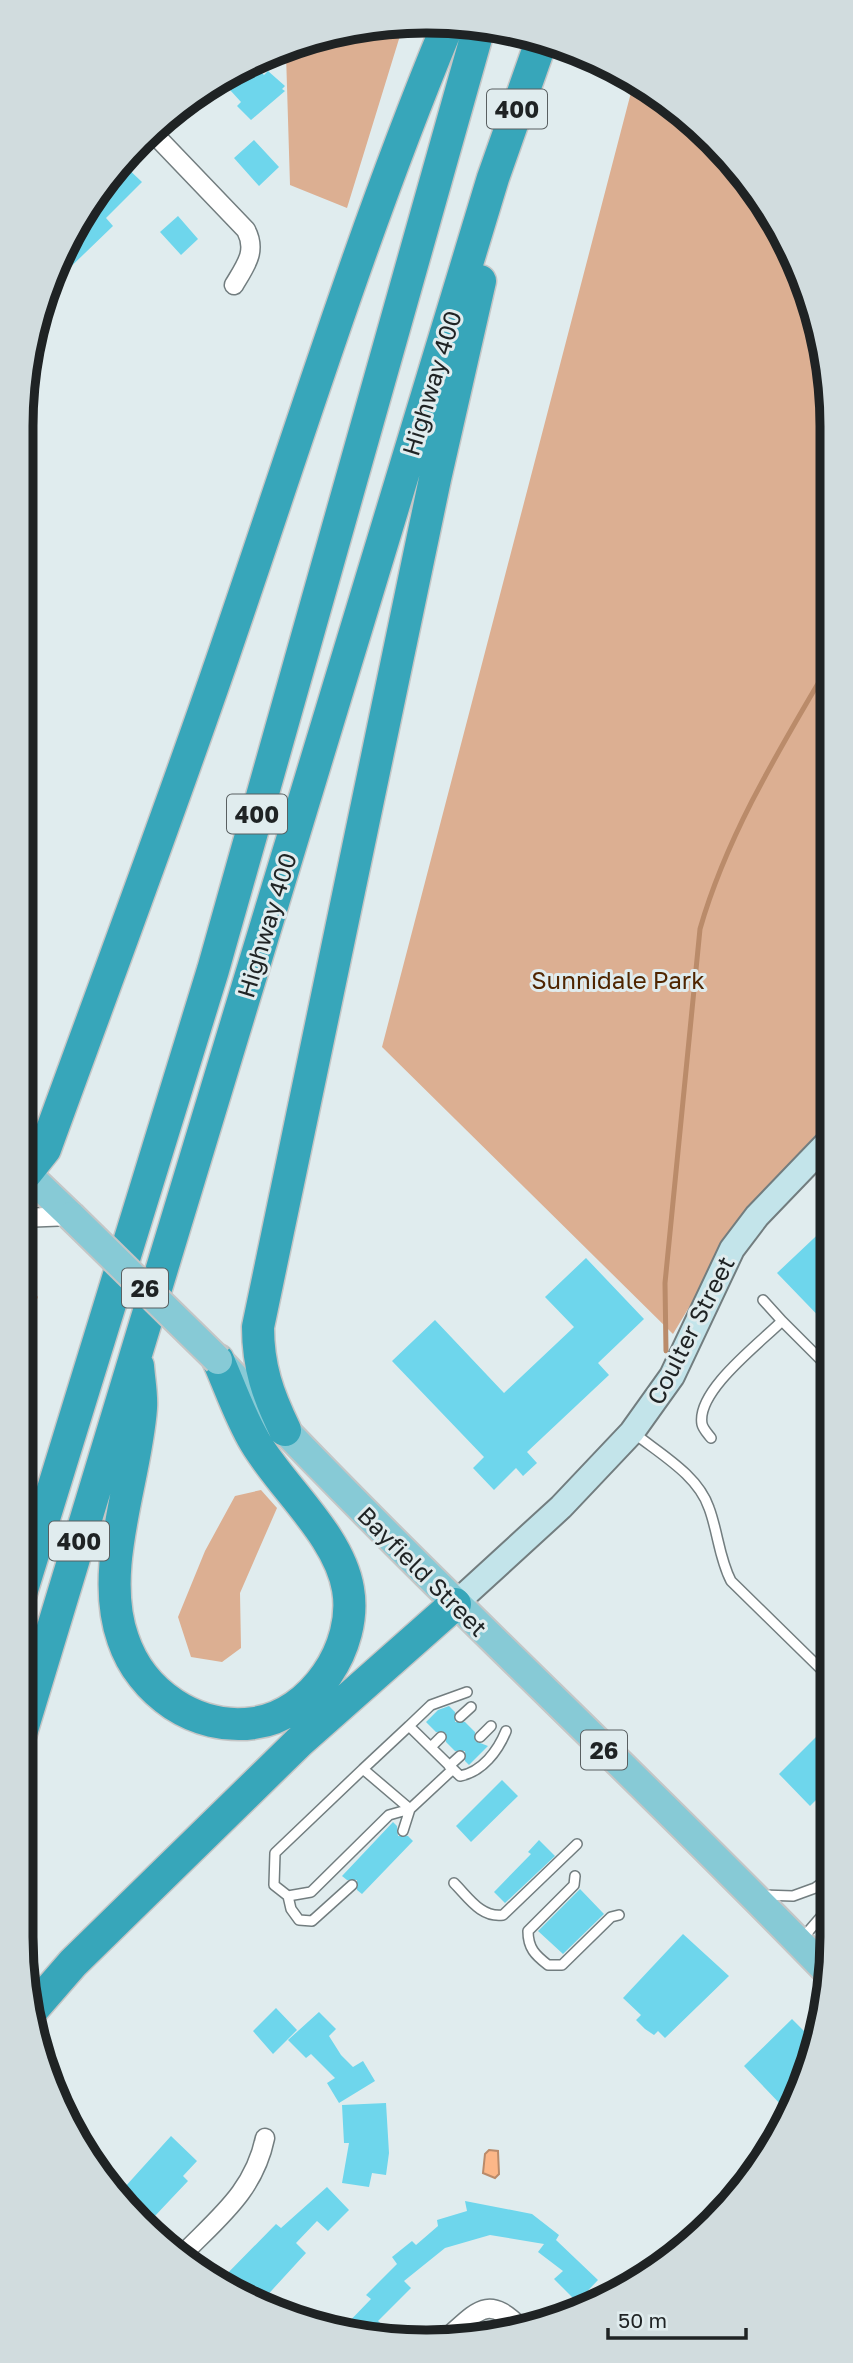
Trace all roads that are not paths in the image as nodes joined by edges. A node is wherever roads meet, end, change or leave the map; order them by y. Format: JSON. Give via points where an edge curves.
{"nodes":[{"id":1,"x":444,"y":34,"type":"edge"},
{"id":2,"x":476,"y":37,"type":"edge"},
{"id":3,"x":538,"y":50,"type":"edge"},
{"id":4,"x":158,"y":139,"type":"edge"},
{"id":5,"x":493,"y":178,"type":"junction"},
{"id":6,"x":234,"y":285,"type":"dead end"},
{"id":7,"x":820,"y":1150,"type":"edge"},
{"id":8,"x":33,"y":1163,"type":"edge"},
{"id":9,"x":33,"y":1183,"type":"edge"},
{"id":10,"x":71,"y":1216,"type":"junction"},
{"id":11,"x":33,"y":1218,"type":"edge"},
{"id":12,"x":763,"y":1300,"type":"dead end"},
{"id":13,"x":782,"y":1321,"type":"junction"},
{"id":14,"x":136,"y":1349,"type":"junction"},
{"id":15,"x":820,"y":1359,"type":"edge"},
{"id":16,"x":218,"y":1360,"type":"junction"},
{"id":17,"x":285,"y":1430,"type":"junction"},
{"id":18,"x":632,"y":1432,"type":"junction"},
{"id":19,"x":711,"y":1438,"type":"dead end"},
{"id":20,"x":33,"y":1554,"type":"edge"},
{"id":21,"x":455,"y":1604,"type":"junction"},
{"id":22,"x":820,"y":1668,"type":"edge"},
{"id":23,"x":467,"y":1692,"type":"dead end"},
{"id":24,"x":33,"y":1693,"type":"edge"},
{"id":25,"x":471,"y":1707,"type":"dead end"},
{"id":26,"x":460,"y":1717,"type":"dead end"},
{"id":27,"x":409,"y":1726,"type":"junction"},
{"id":28,"x":491,"y":1726,"type":"dead end"},
{"id":29,"x":506,"y":1731,"type":"dead end"},
{"id":30,"x":441,"y":1737,"type":"dead end"},
{"id":31,"x":480,"y":1737,"type":"dead end"},
{"id":32,"x":431,"y":1747,"type":"junction"},
{"id":33,"x":460,"y":1756,"type":"dead end"},
{"id":34,"x":451,"y":1768,"type":"junction"},
{"id":35,"x":363,"y":1769,"type":"junction"},
{"id":36,"x":410,"y":1809,"type":"junction"},
{"id":37,"x":403,"y":1831,"type":"dead end"},
{"id":38,"x":577,"y":1844,"type":"dead end"},
{"id":39,"x":575,"y":1876,"type":"dead end"},
{"id":40,"x":454,"y":1883,"type":"dead end"},
{"id":41,"x":820,"y":1884,"type":"edge"},
{"id":42,"x":352,"y":1885,"type":"dead end"},
{"id":43,"x":754,"y":1895,"type":"junction"},
{"id":44,"x":288,"y":1896,"type":"junction"},
{"id":45,"x":619,"y":1915,"type":"dead end"},
{"id":46,"x":820,"y":1917,"type":"edge"},
{"id":47,"x":799,"y":1941,"type":"junction"},
{"id":48,"x":819,"y":1962,"type":"edge"},
{"id":49,"x":39,"y":2002,"type":"edge"},
{"id":50,"x":265,"y":2138,"type":"dead end"},
{"id":51,"x":188,"y":2249,"type":"edge"},
{"id":52,"x":513,"y":2319,"type":"edge"},
{"id":53,"x":458,"y":2328,"type":"edge"}],
"edges":[{"from":1,"to":8,"type":"highway","via":[[391,169],[223,657],[45,1149]]},
{"from":2,"to":20,"type":"highway","name":"Highway 400","number":"400","via":[[213,970]]},
{"from":3,"to":5,"type":"highway","name":"Highway 400","number":"400"},
{"from":4,"to":6,"type":"street","via":[[246,229],[252,242],[250,258]]},
{"from":5,"to":14,"type":"highway","name":"Highway 400","number":"400"},
{"from":5,"to":17,"type":"highway","via":[[478,300],[435,479],[258,1328],[265,1390]]},
{"from":7,"to":18,"type":"street","name":"Coulter Street","via":[[732,1249],[672,1376]]},
{"from":9,"to":10,"type":"main road","name":"Bayfield Street","number":"26"},
{"from":10,"to":11,"type":"street"},
{"from":10,"to":16,"type":"main road","name":"Bayfield Street","number":"26","bridge":true},
{"from":12,"to":13,"type":"lane"},
{"from":13,"to":15,"type":"lane"},
{"from":13,"to":19,"type":"lane","via":[[713,1388],[702,1409],[702,1426]]},
{"from":14,"to":16,"type":"highway","via":[[142,1407],[118,1555],[115,1606],[122,1638],[136,1670],[179,1710],[222,1723],[256,1723],[290,1710],[317,1688],[339,1657],[349,1623],[348,1589],[337,1558],[317,1525],[255,1442]]},
{"from":14,"to":24,"type":"highway","name":"Highway 400","number":"400"},
{"from":16,"to":17,"type":"main road","name":"Bayfield Street","number":"26"},
{"from":17,"to":21,"type":"main road","name":"Bayfield Street","number":"26"},
{"from":18,"to":21,"type":"street","name":"Coulter Street","via":[[561,1507]]},
{"from":18,"to":22,"type":"lane","via":[[697,1484],[709,1507],[731,1581]]},
{"from":21,"to":43,"type":"main road","name":"Bayfield Street","number":"26"},
{"from":21,"to":49,"type":"highway","via":[[299,1742],[73,1963]]},
{"from":23,"to":27,"type":"lane","via":[[431,1705]]},
{"from":25,"to":26,"type":"lane"},
{"from":27,"to":32,"type":"lane"},
{"from":27,"to":35,"type":"lane"},
{"from":28,"to":31,"type":"lane"},
{"from":29,"to":34,"type":"lane","via":[[499,1747],[473,1773],[460,1776]]},
{"from":30,"to":32,"type":"lane"},
{"from":32,"to":34,"type":"lane"},
{"from":33,"to":34,"type":"lane"},
{"from":34,"to":36,"type":"lane"},
{"from":35,"to":36,"type":"lane"},
{"from":35,"to":44,"type":"lane","via":[[275,1853],[274,1885]]},
{"from":36,"to":37,"type":"lane"},
{"from":36,"to":44,"type":"lane","via":[[389,1815],[311,1892]]},
{"from":38,"to":40,"type":"lane","via":[[503,1916],[484,1914]]},
{"from":39,"to":45,"type":"lane","via":[[574,1885],[528,1931],[528,1944],[537,1956],[548,1965],[562,1965],[611,1917]]},
{"from":41,"to":43,"type":"lane","via":[[793,1896]]},
{"from":42,"to":44,"type":"lane","via":[[312,1921],[299,1920]]},
{"from":43,"to":47,"type":"main road","name":"Bayfield Street","number":"26"},
{"from":46,"to":47,"type":"lane"},
{"from":47,"to":48,"type":"main road","name":"Bayfield Street","number":"26"},
{"from":50,"to":51,"type":"street","via":[[247,2188]]},
{"from":52,"to":53,"type":"street","via":[[494,2308],[478,2311]]}]}
